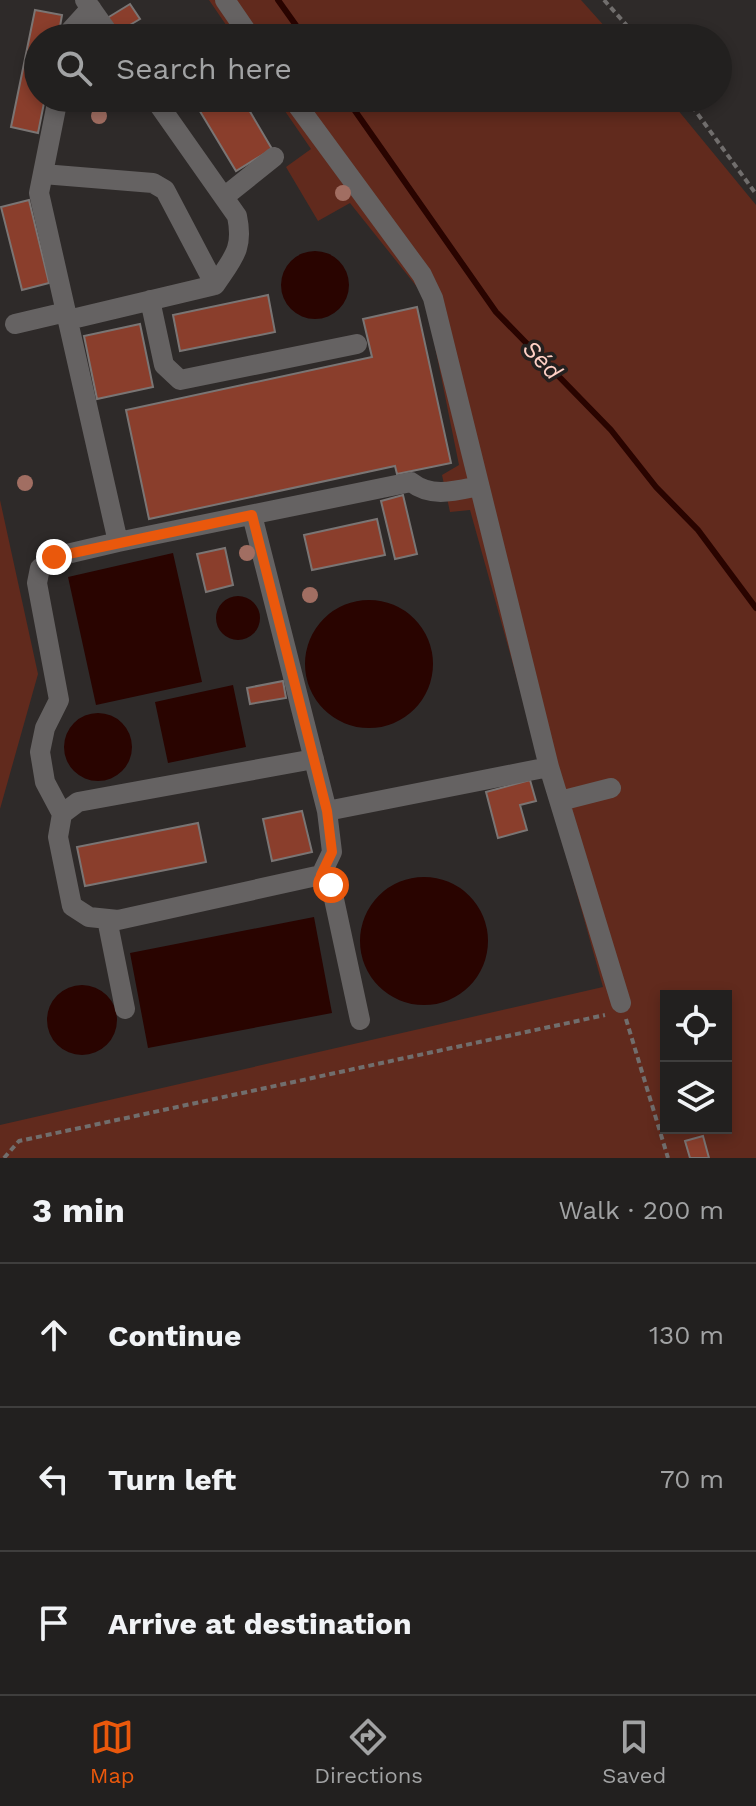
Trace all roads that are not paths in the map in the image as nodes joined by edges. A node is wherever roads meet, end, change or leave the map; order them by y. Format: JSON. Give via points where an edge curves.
{"nodes":[{"id":1,"x":225,"y":0,"type":"edge"},
{"id":2,"x":88,"y":4,"type":"edge"},
{"id":3,"x":75,"y":24,"type":"edge"},
{"id":4,"x":102,"y":24,"type":"edge"},
{"id":5,"x":241,"y":24,"type":"edge"},
{"id":6,"x":55,"y":112,"type":"edge"},
{"id":7,"x":169,"y":112,"type":"edge"},
{"id":8,"x":302,"y":112,"type":"edge"},
{"id":9,"x":274,"y":157,"type":"dead end"},
{"id":10,"x":43,"y":174,"type":"junction"},
{"id":11,"x":224,"y":197,"type":"junction"},
{"id":12,"x":215,"y":285,"type":"junction"},
{"id":13,"x":150,"y":300,"type":"junction"},
{"id":14,"x":67,"y":316,"type":"junction"},
{"id":15,"x":15,"y":324,"type":"dead end"},
{"id":16,"x":357,"y":344,"type":"dead end"},
{"id":17,"x":479,"y":486,"type":"junction"},
{"id":18,"x":252,"y":515,"type":"junction"},
{"id":19,"x":118,"y":542,"type":"junction"},
{"id":20,"x":314,"y":759,"type":"junction"},
{"id":21,"x":549,"y":767,"type":"junction"},
{"id":22,"x":611,"y":788,"type":"dead end"},
{"id":23,"x":560,"y":801,"type":"junction"},
{"id":24,"x":327,"y":811,"type":"junction"},
{"id":25,"x":62,"y":814,"type":"junction"},
{"id":26,"x":321,"y":875,"type":"junction"},
{"id":27,"x":107,"y":919,"type":"junction"},
{"id":28,"x":621,"y":1003,"type":"road end"},
{"id":29,"x":125,"y":1009,"type":"dead end"},
{"id":30,"x":360,"y":1020,"type":"dead end"}],
"edges":[{"from":1,"to":5,"type":"lane"},
{"from":2,"to":3,"type":"lane"},
{"from":2,"to":4,"type":"lane"},
{"from":6,"to":10,"type":"lane"},
{"from":7,"to":11,"type":"lane"},
{"from":8,"to":17,"type":"lane","via":[[422,275],[433,298]]},
{"from":9,"to":11,"type":"lane"},
{"from":10,"to":12,"type":"lane","via":[[153,183],[165,190]]},
{"from":10,"to":14,"type":"lane","via":[[39,193]]},
{"from":11,"to":12,"type":"lane","via":[[237,216],[241,236],[238,251]]},
{"from":12,"to":13,"type":"lane"},
{"from":13,"to":14,"type":"lane"},
{"from":13,"to":16,"type":"lane","via":[[164,365],[180,380]]},
{"from":14,"to":15,"type":"lane"},
{"from":14,"to":19,"type":"lane"},
{"from":17,"to":18,"type":"lane","via":[[421,491],[411,482]]},
{"from":17,"to":21,"type":"lane"},
{"from":18,"to":19,"type":"lane"},
{"from":18,"to":20,"type":"lane"},
{"from":19,"to":25,"type":"lane","via":[[54,557],[40,568],[37,583],[59,700],[40,752],[45,782]]},
{"from":20,"to":24,"type":"lane"},
{"from":20,"to":25,"type":"lane","via":[[78,802]]},
{"from":21,"to":23,"type":"lane"},
{"from":21,"to":24,"type":"lane"},
{"from":22,"to":23,"type":"lane"},
{"from":23,"to":28,"type":"lane"},
{"from":24,"to":26,"type":"lane","via":[[332,852]]},
{"from":25,"to":27,"type":"lane","via":[[58,837],[72,906],[89,917]]},
{"from":26,"to":27,"type":"lane"},
{"from":26,"to":30,"type":"lane","via":[[331,885]]},
{"from":27,"to":29,"type":"lane"}]}
